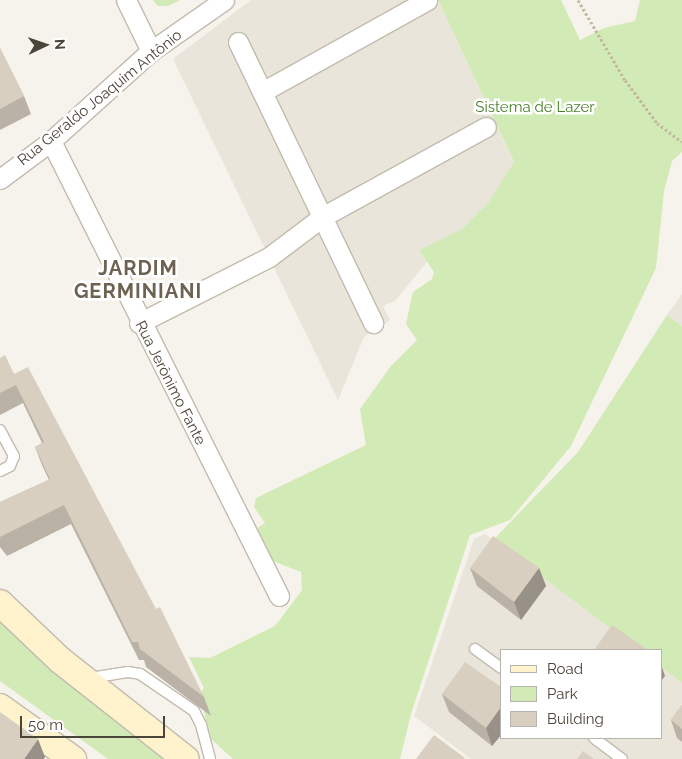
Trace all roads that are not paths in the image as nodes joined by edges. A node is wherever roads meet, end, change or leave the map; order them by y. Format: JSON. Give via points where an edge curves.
{"nodes":[{"id":1,"x":126,"y":0,"type":"edge"},
{"id":2,"x":224,"y":0,"type":"edge"},
{"id":3,"x":427,"y":0,"type":"edge"},
{"id":4,"x":238,"y":42,"type":"dead end"},
{"id":5,"x":151,"y":51,"type":"junction"},
{"id":6,"x":262,"y":92,"type":"junction"},
{"id":7,"x":486,"y":127,"type":"dead end"},
{"id":8,"x":51,"y":141,"type":"junction"},
{"id":9,"x":0,"y":178,"type":"edge"},
{"id":10,"x":322,"y":217,"type":"junction"},
{"id":11,"x":139,"y":323,"type":"junction"},
{"id":12,"x":373,"y":323,"type":"dead end"},
{"id":13,"x":0,"y":430,"type":"edge"},
{"id":14,"x":0,"y":471,"type":"edge"},
{"id":15,"x":279,"y":596,"type":"dead end"},
{"id":16,"x":0,"y":603,"type":"edge"},
{"id":17,"x":475,"y":649,"type":"dead end"},
{"id":18,"x":500,"y":667,"type":"edge"},
{"id":19,"x":85,"y":679,"type":"junction"},
{"id":20,"x":0,"y":707,"type":"edge"},
{"id":21,"x":595,"y":739,"type":"edge"},
{"id":22,"x":73,"y":759,"type":"edge"},
{"id":23,"x":186,"y":759,"type":"edge"},
{"id":24,"x":210,"y":759,"type":"edge"},
{"id":25,"x":622,"y":759,"type":"edge"}],
"edges":[{"from":1,"to":5,"type":"street"},
{"from":2,"to":5,"type":"street","name":"Rua Geraldo Joaquim Antônio"},
{"from":3,"to":6,"type":"street"},
{"from":4,"to":6,"type":"street"},
{"from":5,"to":8,"type":"street","name":"Rua Geraldo Joaquim Antônio"},
{"from":6,"to":10,"type":"street"},
{"from":7,"to":10,"type":"street"},
{"from":8,"to":9,"type":"street","name":"Rua Geraldo Joaquim Antônio"},
{"from":8,"to":11,"type":"street","name":"Rua Jerônimo Fante"},
{"from":10,"to":11,"type":"street","via":[[269,257]]},
{"from":10,"to":12,"type":"street"},
{"from":11,"to":15,"type":"street","name":"Rua Jerônimo Fante"},
{"from":13,"to":14,"type":"lane","via":[[14,456],[10,466]]},
{"from":16,"to":19,"type":"main road"},
{"from":17,"to":18,"type":"lane"},
{"from":19,"to":23,"type":"main road"},
{"from":19,"to":24,"type":"lane","via":[[128,672],[140,674],[194,712]]},
{"from":20,"to":22,"type":"main road"},
{"from":21,"to":25,"type":"lane"}]}
